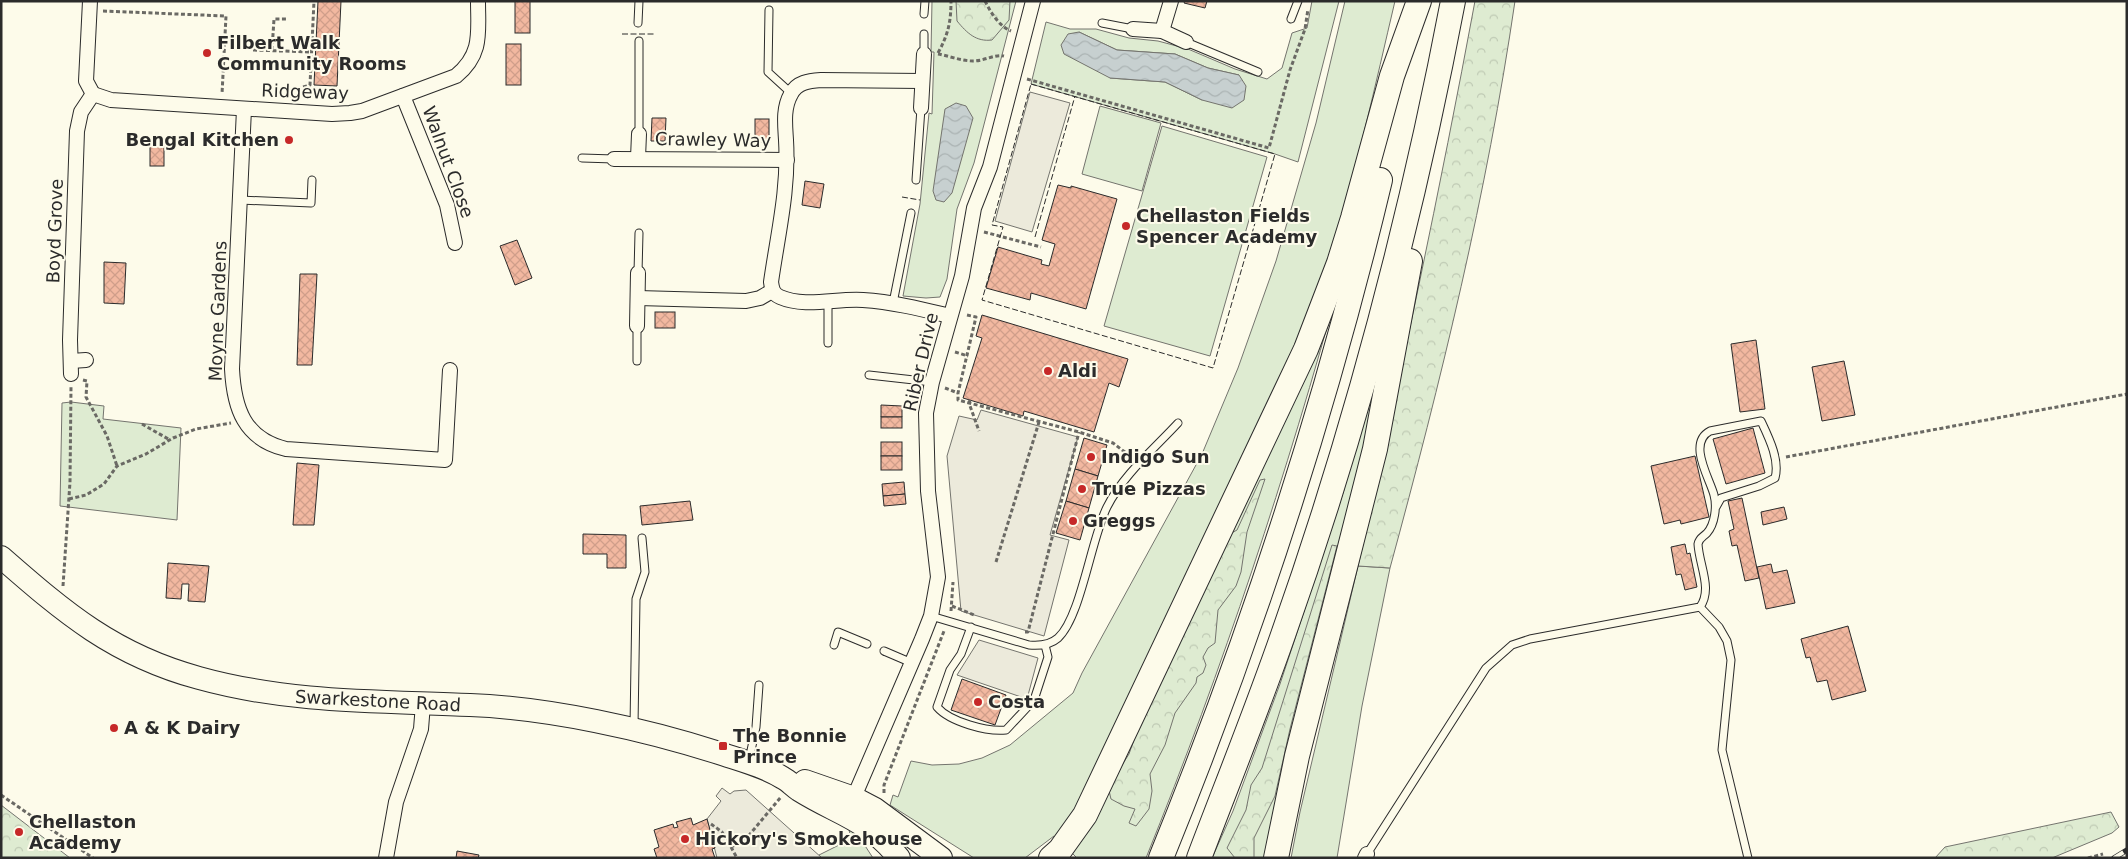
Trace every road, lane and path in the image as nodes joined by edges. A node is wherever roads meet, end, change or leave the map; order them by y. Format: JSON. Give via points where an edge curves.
{"nodes":[{"id":1,"x":314,"y":1,"type":"edge"},
{"id":2,"x":478,"y":1,"type":"edge"},
{"id":3,"x":639,"y":1,"type":"edge"},
{"id":4,"x":925,"y":1,"type":"edge"},
{"id":5,"x":951,"y":1,"type":"edge"},
{"id":6,"x":985,"y":1,"type":"edge"},
{"id":7,"x":1033,"y":1,"type":"edge"},
{"id":8,"x":1170,"y":1,"type":"edge"},
{"id":9,"x":1298,"y":1,"type":"edge"},
{"id":10,"x":1309,"y":1,"type":"edge"},
{"id":11,"x":1419,"y":1,"type":"edge"},
{"id":12,"x":1453,"y":1,"type":"edge"},
{"id":13,"x":90,"y":6,"type":"edge"},
{"id":14,"x":769,"y":10,"type":"dead end"},
{"id":15,"x":924,"y":14,"type":"dead end"},
{"id":16,"x":1291,"y":18,"type":"dead end"},
{"id":17,"x":288,"y":19,"type":"dead end"},
{"id":18,"x":638,"y":23,"type":"dead end"},
{"id":19,"x":1102,"y":23,"type":"dead end"},
{"id":20,"x":1133,"y":29,"type":"joint"},
{"id":21,"x":1162,"y":31,"type":"junction"},
{"id":22,"x":924,"y":34,"type":"dead end"},
{"id":23,"x":1024,"y":35,"type":"junction"},
{"id":24,"x":639,"y":41,"type":"dead end"},
{"id":25,"x":1186,"y":42,"type":"joint"},
{"id":26,"x":253,"y":50,"type":"dead end"},
{"id":27,"x":272,"y":50,"type":"junction"},
{"id":28,"x":311,"y":52,"type":"junction"},
{"id":29,"x":930,"y":54,"type":"junction"},
{"id":30,"x":1017,"y":60,"type":"junction"},
{"id":31,"x":1258,"y":72,"type":"dead end"},
{"id":32,"x":1439,"y":77,"type":"junction"},
{"id":33,"x":1027,"y":79,"type":"dead end"},
{"id":34,"x":922,"y":82,"type":"junction"},
{"id":35,"x":791,"y":93,"type":"junction"},
{"id":36,"x":93,"y":94,"type":"junction"},
{"id":37,"x":402,"y":96,"type":"junction"},
{"id":38,"x":222,"y":108,"type":"junction"},
{"id":39,"x":921,"y":108,"type":"joint"},
{"id":40,"x":244,"y":109,"type":"junction"},
{"id":41,"x":291,"y":111,"type":"junction"},
{"id":42,"x":639,"y":134,"type":"joint"},
{"id":43,"x":582,"y":158,"type":"dead end"},
{"id":44,"x":638,"y":158,"type":"junction"},
{"id":45,"x":614,"y":159,"type":"joint"},
{"id":46,"x":787,"y":160,"type":"junction"},
{"id":47,"x":312,"y":180,"type":"dead end"},
{"id":48,"x":916,"y":180,"type":"dead end"},
{"id":49,"x":240,"y":200,"type":"junction"},
{"id":50,"x":911,"y":213,"type":"dead end"},
{"id":51,"x":984,"y":232,"type":"dead end"},
{"id":52,"x":639,"y":233,"type":"dead end"},
{"id":53,"x":455,"y":242,"type":"dead end"},
{"id":54,"x":1042,"y":247,"type":"dead end"},
{"id":55,"x":638,"y":273,"type":"joint"},
{"id":56,"x":772,"y":291,"type":"junction"},
{"id":57,"x":638,"y":298,"type":"junction"},
{"id":58,"x":828,"y":301,"type":"junction"},
{"id":59,"x":893,"y":303,"type":"junction"},
{"id":60,"x":967,"y":314,"type":"dead end"},
{"id":61,"x":950,"y":316,"type":"junction"},
{"id":62,"x":637,"y":326,"type":"joint"},
{"id":63,"x":828,"y":343,"type":"dead end"},
{"id":64,"x":956,"y":352,"type":"dead end"},
{"id":65,"x":968,"y":356,"type":"junction"},
{"id":66,"x":86,"y":360,"type":"dead end"},
{"id":67,"x":637,"y":361,"type":"dead end"},
{"id":68,"x":71,"y":368,"type":"junction"},
{"id":69,"x":450,"y":370,"type":"dead end"},
{"id":70,"x":869,"y":375,"type":"dead end"},
{"id":71,"x":932,"y":382,"type":"junction"},
{"id":72,"x":945,"y":388,"type":"dead end"},
{"id":73,"x":958,"y":393,"type":"junction"},
{"id":74,"x":2127,"y":394,"type":"edge"},
{"id":75,"x":970,"y":402,"type":"junction"},
{"id":76,"x":244,"y":422,"type":"junction"},
{"id":77,"x":1039,"y":422,"type":"junction"},
{"id":78,"x":1178,"y":423,"type":"dead end"},
{"id":79,"x":142,"y":424,"type":"dead end"},
{"id":80,"x":979,"y":431,"type":"dead end"},
{"id":81,"x":1079,"y":432,"type":"junction"},
{"id":82,"x":170,"y":440,"type":"junction"},
{"id":83,"x":1776,"y":459,"type":"junction"},
{"id":84,"x":1141,"y":464,"type":"junction"},
{"id":85,"x":117,"y":466,"type":"junction"},
{"id":86,"x":69,"y":499,"type":"junction"},
{"id":87,"x":1716,"y":507,"type":"junction"},
{"id":88,"x":642,"y":538,"type":"dead end"},
{"id":89,"x":1,"y":557,"type":"edge"},
{"id":90,"x":996,"y":562,"type":"dead end"},
{"id":91,"x":936,"y":594,"type":"junction"},
{"id":92,"x":1700,"y":607,"type":"junction"},
{"id":93,"x":61,"y":609,"type":"junction"},
{"id":94,"x":975,"y":615,"type":"dead end"},
{"id":95,"x":931,"y":616,"type":"junction"},
{"id":96,"x":971,"y":627,"type":"junction"},
{"id":97,"x":1019,"y":630,"type":"dead end"},
{"id":98,"x":867,"y":644,"type":"dead end"},
{"id":99,"x":834,"y":645,"type":"dead end"},
{"id":100,"x":1045,"y":645,"type":"junction"},
{"id":101,"x":884,"y":651,"type":"dead end"},
{"id":102,"x":912,"y":663,"type":"junction"},
{"id":103,"x":759,"y":685,"type":"dead end"},
{"id":104,"x":423,"y":704,"type":"junction"},
{"id":105,"x":634,"y":731,"type":"junction"},
{"id":106,"x":748,"y":763,"type":"junction"},
{"id":107,"x":782,"y":788,"type":"junction"},
{"id":108,"x":1,"y":795,"type":"edge"},
{"id":109,"x":850,"y":806,"type":"junction"},
{"id":110,"x":711,"y":824,"type":"dead end"},
{"id":111,"x":731,"y":846,"type":"junction"},
{"id":112,"x":2103,"y":854,"type":"dead end"},
{"id":113,"x":1366,"y":856,"type":"edge"},
{"id":114,"x":93,"y":858,"type":"edge"},
{"id":115,"x":386,"y":858,"type":"edge"},
{"id":116,"x":737,"y":858,"type":"edge"},
{"id":117,"x":898,"y":858,"type":"edge"},
{"id":118,"x":941,"y":858,"type":"edge"},
{"id":119,"x":1051,"y":858,"type":"edge"},
{"id":120,"x":1162,"y":858,"type":"edge"},
{"id":121,"x":1198,"y":858,"type":"edge"},
{"id":122,"x":1276,"y":858,"type":"edge"},
{"id":123,"x":1748,"y":858,"type":"edge"},
{"id":124,"x":2088,"y":858,"type":"edge"}],
"edges":[{"from":1,"to":28,"type":"path"},
{"from":2,"to":37,"type":"street","name":"Ridgeway","via":[[478,41],[475,56],[466,68],[456,76]]},
{"from":3,"to":18,"type":"lane"},
{"from":4,"to":15,"type":"lane"},
{"from":5,"to":29,"type":"path","via":[[951,23],[946,37]]},
{"from":6,"to":23,"type":"path","via":[[990,12],[1004,26]]},
{"from":7,"to":23,"type":"street","name":"Riber Drive"},
{"from":8,"to":21,"type":"street"},
{"from":9,"to":16,"type":"lane"},
{"from":10,"to":33,"type":"path","via":[[1304,29],[1269,148]]},
{"from":11,"to":119,"type":"highway","via":[[1392,76],[1345,245],[1306,349],[1085,815]]},
{"from":11,"to":120,"type":"highway","via":[[1368,232],[1320,408],[1248,631]]},
{"from":12,"to":32,"type":"highway"},
{"from":13,"to":36,"type":"street","via":[[86,81]]},
{"from":13,"to":38,"type":"path","via":[[226,16]]},
{"from":14,"to":35,"type":"lane","via":[[768,72]]},
{"from":17,"to":27,"type":"path","via":[[274,19]]},
{"from":19,"to":20,"type":"lane"},
{"from":20,"to":21,"type":"street"},
{"from":21,"to":25,"type":"street"},
{"from":22,"to":29,"type":"lane"},
{"from":23,"to":30,"type":"street","name":"Riber Drive"},
{"from":24,"to":42,"type":"lane"},
{"from":25,"to":31,"type":"lane"},
{"from":26,"to":27,"type":"path"},
{"from":27,"to":28,"type":"path"},
{"from":28,"to":41,"type":"path","via":[[310,85],[292,90]]},
{"from":29,"to":30,"type":"path","via":[[972,61],[1000,55]]},
{"from":29,"to":34,"type":"street"},
{"from":30,"to":61,"type":"street","name":"Riber Drive","via":[[990,166],[974,208],[962,276]]},
{"from":32,"to":121,"type":"highway","via":[[1354,414],[1283,634]]},
{"from":32,"to":122,"type":"highway","via":[[1420,210],[1375,449],[1297,756]]},
{"from":34,"to":35,"type":"street","via":[[821,80],[805,82]]},
{"from":34,"to":39,"type":"street"},
{"from":35,"to":46,"type":"street","via":[[785,115]]},
{"from":36,"to":38,"type":"street","name":"Ridgeway","via":[[111,100]]},
{"from":36,"to":68,"type":"street","name":"Boyd Grove","via":[[81,112],[77,131]]},
{"from":37,"to":41,"type":"street","name":"Ridgeway","via":[[350,113]]},
{"from":37,"to":53,"type":"street","name":"Walnut Close","via":[[448,205]]},
{"from":38,"to":40,"type":"street","name":"Ridgeway"},
{"from":39,"to":48,"type":"lane"},
{"from":40,"to":41,"type":"street","name":"Ridgeway"},
{"from":40,"to":49,"type":"street","name":"Moyne Gardens"},
{"from":42,"to":44,"type":"street","name":"Crawley Way"},
{"from":43,"to":45,"type":"lane"},
{"from":44,"to":45,"type":"street","name":"Crawley Way"},
{"from":44,"to":46,"type":"street","name":"Crawley Way"},
{"from":46,"to":56,"type":"street","via":[[786,193]]},
{"from":47,"to":49,"type":"lane","via":[[311,204]]},
{"from":49,"to":76,"type":"street","name":"Moyne Gardens","via":[[232,369],[233,390]]},
{"from":50,"to":59,"type":"lane"},
{"from":51,"to":54,"type":"path"},
{"from":52,"to":55,"type":"lane"},
{"from":55,"to":57,"type":"street"},
{"from":56,"to":57,"type":"street","via":[[746,301]]},
{"from":56,"to":58,"type":"street","via":[[789,300]]},
{"from":57,"to":62,"type":"street"},
{"from":58,"to":59,"type":"street"},
{"from":58,"to":63,"type":"lane"},
{"from":59,"to":61,"type":"street"},
{"from":60,"to":65,"type":"path","via":[[976,318]]},
{"from":61,"to":71,"type":"street","name":"Riber Drive"},
{"from":62,"to":67,"type":"lane"},
{"from":64,"to":65,"type":"path"},
{"from":65,"to":73,"type":"path"},
{"from":66,"to":68,"type":"street"},
{"from":68,"to":85,"type":"path","via":[[87,382],[86,397],[107,436]]},
{"from":68,"to":86,"type":"path"},
{"from":69,"to":76,"type":"street","name":"Moyne Gardens","via":[[444,460],[286,449],[263,440]]},
{"from":70,"to":71,"type":"lane"},
{"from":71,"to":91,"type":"street","name":"Riber Drive","via":[[926,413],[926,444],[938,578]]},
{"from":72,"to":73,"type":"path"},
{"from":73,"to":75,"type":"path","via":[[958,400]]},
{"from":74,"to":83,"type":"path"},
{"from":75,"to":77,"type":"path"},
{"from":75,"to":80,"type":"path"},
{"from":76,"to":82,"type":"path","via":[[196,429]]},
{"from":77,"to":81,"type":"path"},
{"from":77,"to":90,"type":"path"},
{"from":78,"to":84,"type":"lane"},
{"from":79,"to":82,"type":"path"},
{"from":81,"to":84,"type":"path","via":[[1113,444]]},
{"from":81,"to":97,"type":"path","via":[[1028,632]]},
{"from":82,"to":85,"type":"path"},
{"from":83,"to":87,"type":"lane","via":[[1775,478],[1721,498]]},
{"from":83,"to":87,"type":"lane","via":[[1761,421],[1704,434],[1700,457]]},
{"from":84,"to":100,"type":"lane","via":[[1107,507],[1064,631]]},
{"from":85,"to":86,"type":"path","via":[[104,484],[86,495]]},
{"from":86,"to":93,"type":"path"},
{"from":87,"to":92,"type":"lane","via":[[1711,526],[1698,544],[1706,589],[1705,600]]},
{"from":88,"to":105,"type":"lane","via":[[646,572],[636,599]]},
{"from":89,"to":93,"type":"main road","name":"Swarkestone Road"},
{"from":91,"to":94,"type":"path","via":[[948,595],[953,607]]},
{"from":91,"to":95,"type":"street","name":"Riber Drive"},
{"from":92,"to":113,"type":"lane","via":[[1554,633],[1512,645],[1486,668]]},
{"from":92,"to":123,"type":"lane","via":[[1719,627],[1727,641],[1731,660],[1722,750]]},
{"from":93,"to":104,"type":"main road","name":"Swarkestone Road","via":[[121,648],[197,678],[294,698]]},
{"from":95,"to":96,"type":"lane"},
{"from":95,"to":102,"type":"street","name":"Riber Drive"},
{"from":96,"to":100,"type":"lane","via":[[1029,645]]},
{"from":96,"to":100,"type":"lane","via":[[961,654],[950,670],[937,707],[944,715],[992,732],[1006,730],[1034,700],[1048,657]]},
{"from":98,"to":99,"type":"lane","via":[[838,632]]},
{"from":101,"to":102,"type":"lane"},
{"from":102,"to":109,"type":"street","name":"Riber Drive"},
{"from":103,"to":106,"type":"lane","via":[[756,727]]},
{"from":104,"to":105,"type":"main road","name":"Swarkestone Road","via":[[520,709]]},
{"from":104,"to":115,"type":"street","via":[[421,729],[396,802]]},
{"from":105,"to":106,"type":"main road","name":"Swarkestone Road","via":[[701,747]]},
{"from":106,"to":107,"type":"main road","name":"Swarkestone Road"},
{"from":107,"to":109,"type":"main road","name":"Swarkestone Road","via":[[801,780]]},
{"from":107,"to":111,"type":"path","via":[[746,840]]},
{"from":108,"to":114,"type":"path"},
{"from":109,"to":117,"type":"main road","name":"Swarkestone Road"},
{"from":109,"to":118,"type":"main road","name":"Swarkestone Road","via":[[896,823]]},
{"from":110,"to":111,"type":"path","via":[[722,832]]},
{"from":111,"to":116,"type":"path"},
{"from":112,"to":124,"type":"path"}]}
